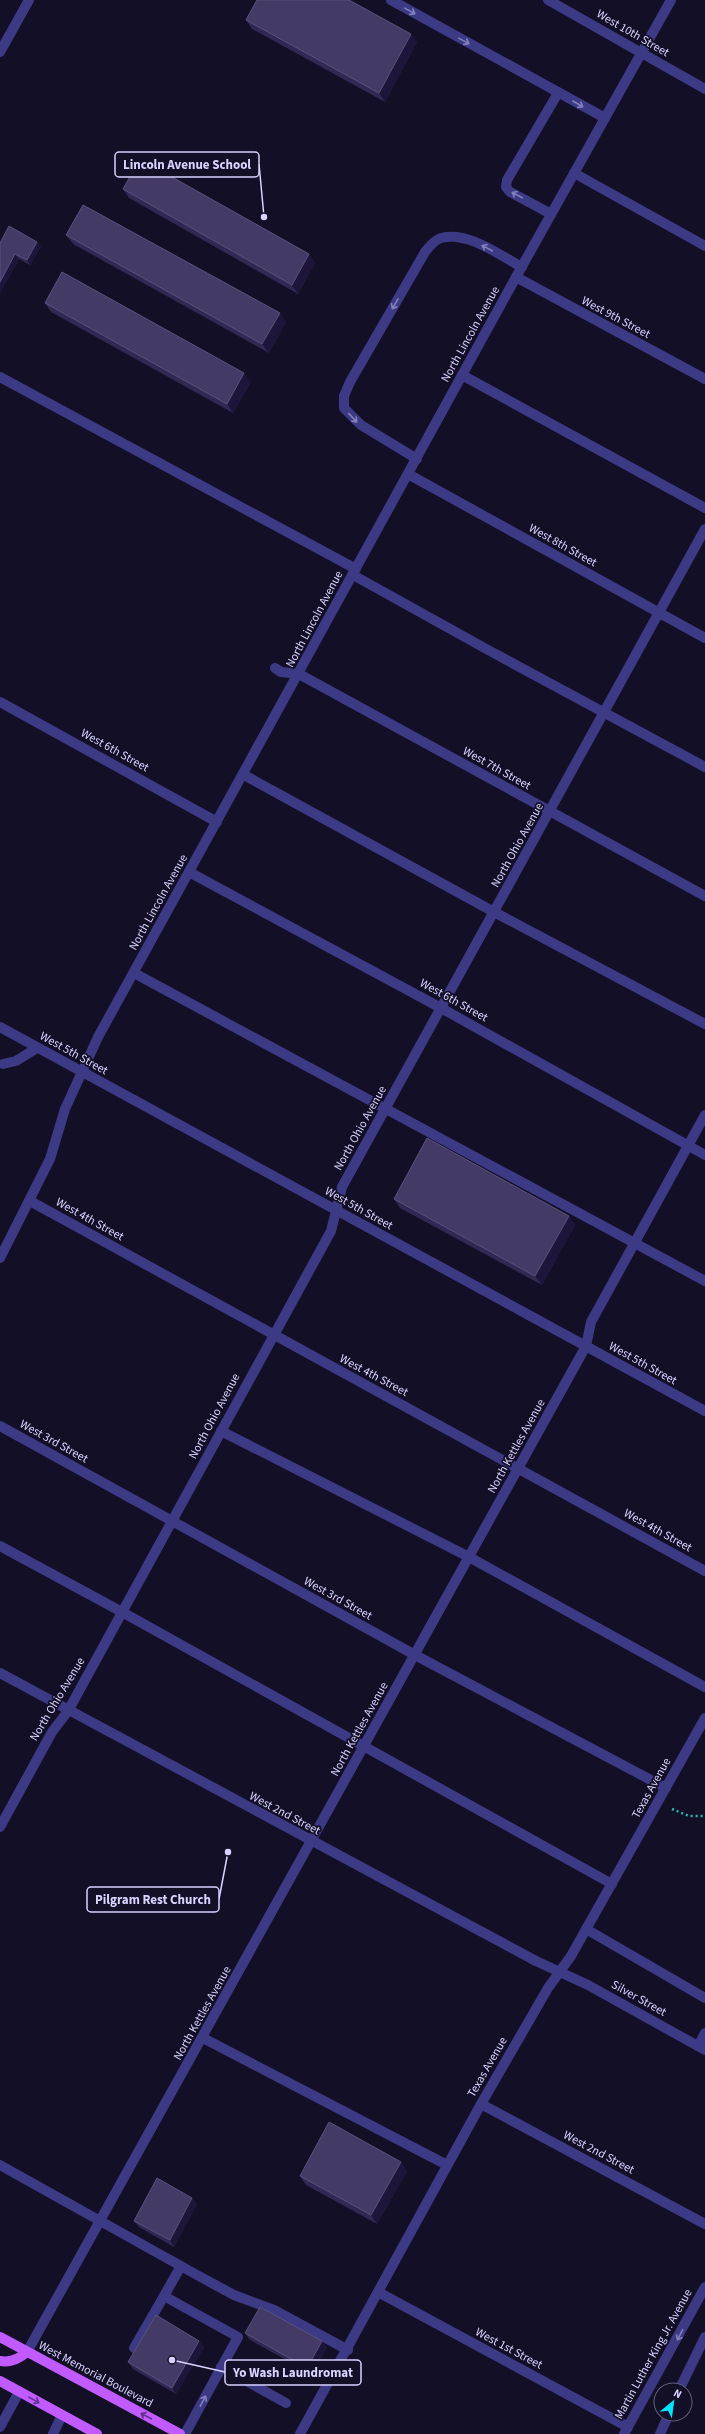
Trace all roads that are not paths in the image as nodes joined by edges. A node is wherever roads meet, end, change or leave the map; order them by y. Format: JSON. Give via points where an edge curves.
{"nodes":[{"id":1,"x":29,"y":0,"type":"edge"},
{"id":2,"x":391,"y":0,"type":"edge"},
{"id":3,"x":548,"y":0,"type":"edge"},
{"id":4,"x":671,"y":0,"type":"edge"},
{"id":5,"x":0,"y":52,"type":"edge"},
{"id":6,"x":642,"y":52,"type":"junction"},
{"id":7,"x":705,"y":89,"type":"edge"},
{"id":8,"x":558,"y":93,"type":"junction"},
{"id":9,"x":605,"y":118,"type":"junction"},
{"id":10,"x":574,"y":173,"type":"junction"},
{"id":11,"x":551,"y":214,"type":"junction"},
{"id":12,"x":705,"y":246,"type":"edge"},
{"id":13,"x":522,"y":266,"type":"junction"},
{"id":14,"x":516,"y":277,"type":"junction"},
{"id":15,"x":462,"y":375,"type":"junction"},
{"id":16,"x":0,"y":377,"type":"edge"},
{"id":17,"x":705,"y":379,"type":"edge"},
{"id":18,"x":417,"y":459,"type":"junction"},
{"id":19,"x":408,"y":474,"type":"junction"},
{"id":20,"x":705,"y":508,"type":"edge"},
{"id":21,"x":705,"y":529,"type":"edge"},
{"id":22,"x":354,"y":572,"type":"junction"},
{"id":23,"x":659,"y":613,"type":"junction"},
{"id":24,"x":705,"y":638,"type":"edge"},
{"id":25,"x":275,"y":668,"type":"dead end"},
{"id":26,"x":299,"y":674,"type":"junction"},
{"id":27,"x":0,"y":702,"type":"edge"},
{"id":28,"x":604,"y":713,"type":"junction"},
{"id":29,"x":705,"y":767,"type":"edge"},
{"id":30,"x":244,"y":775,"type":"junction"},
{"id":31,"x":550,"y":812,"type":"junction"},
{"id":32,"x":217,"y":822,"type":"junction"},
{"id":33,"x":190,"y":872,"type":"junction"},
{"id":34,"x":705,"y":896,"type":"edge"},
{"id":35,"x":494,"y":912,"type":"junction"},
{"id":36,"x":134,"y":973,"type":"junction"},
{"id":37,"x":441,"y":1008,"type":"junction"},
{"id":38,"x":705,"y":1024,"type":"edge"},
{"id":39,"x":0,"y":1027,"type":"edge"},
{"id":40,"x":37,"y":1048,"type":"junction"},
{"id":41,"x":1,"y":1065,"type":"edge"},
{"id":42,"x":83,"y":1073,"type":"junction"},
{"id":43,"x":386,"y":1109,"type":"junction"},
{"id":44,"x":705,"y":1115,"type":"edge"},
{"id":45,"x":688,"y":1146,"type":"junction"},
{"id":46,"x":705,"y":1155,"type":"edge"},
{"id":47,"x":30,"y":1201,"type":"junction"},
{"id":48,"x":335,"y":1210,"type":"junction"},
{"id":49,"x":635,"y":1244,"type":"junction"},
{"id":50,"x":0,"y":1258,"type":"edge"},
{"id":51,"x":705,"y":1282,"type":"edge"},
{"id":52,"x":272,"y":1336,"type":"junction"},
{"id":53,"x":586,"y":1346,"type":"junction"},
{"id":54,"x":705,"y":1411,"type":"edge"},
{"id":55,"x":0,"y":1426,"type":"edge"},
{"id":56,"x":221,"y":1431,"type":"junction"},
{"id":57,"x":519,"y":1467,"type":"junction"},
{"id":58,"x":172,"y":1522,"type":"junction"},
{"id":59,"x":0,"y":1546,"type":"edge"},
{"id":60,"x":469,"y":1557,"type":"junction"},
{"id":61,"x":705,"y":1571,"type":"edge"},
{"id":62,"x":122,"y":1612,"type":"junction"},
{"id":63,"x":415,"y":1655,"type":"junction"},
{"id":64,"x":0,"y":1673,"type":"edge"},
{"id":65,"x":705,"y":1687,"type":"edge"},
{"id":66,"x":68,"y":1711,"type":"junction"},
{"id":67,"x":705,"y":1718,"type":"edge"},
{"id":68,"x":364,"y":1746,"type":"junction"},
{"id":69,"x":666,"y":1788,"type":"junction"},
{"id":70,"x":0,"y":1827,"type":"edge"},
{"id":71,"x":312,"y":1841,"type":"junction"},
{"id":72,"x":612,"y":1884,"type":"junction"},
{"id":73,"x":586,"y":1930,"type":"junction"},
{"id":74,"x":559,"y":1973,"type":"junction"},
{"id":75,"x":705,"y":1998,"type":"edge"},
{"id":76,"x":705,"y":2033,"type":"edge"},
{"id":77,"x":203,"y":2038,"type":"junction"},
{"id":78,"x":701,"y":2048,"type":"edge"},
{"id":79,"x":481,"y":2104,"type":"junction"},
{"id":80,"x":0,"y":2165,"type":"edge"},
{"id":81,"x":447,"y":2165,"type":"junction"},
{"id":82,"x":102,"y":2221,"type":"junction"},
{"id":83,"x":705,"y":2224,"type":"edge"},
{"id":84,"x":181,"y":2266,"type":"junction"},
{"id":85,"x":705,"y":2287,"type":"edge"},
{"id":86,"x":378,"y":2292,"type":"junction"},
{"id":87,"x":164,"y":2296,"type":"junction"},
{"id":88,"x":705,"y":2337,"type":"edge"},
{"id":89,"x":0,"y":2338,"type":"edge"},
{"id":90,"x":134,"y":2348,"type":"dead end"},
{"id":91,"x":348,"y":2350,"type":"junction"},
{"id":92,"x":27,"y":2352,"type":"junction"},
{"id":93,"x":0,"y":2361,"type":"edge"},
{"id":94,"x":221,"y":2367,"type":"junction"},
{"id":95,"x":0,"y":2381,"type":"edge"},
{"id":96,"x":683,"y":2382,"type":"edge"},
{"id":97,"x":19,"y":2392,"type":"junction"},
{"id":98,"x":286,"y":2403,"type":"dead end"},
{"id":99,"x":62,"y":2415,"type":"junction"},
{"id":100,"x":665,"y":2422,"type":"edge"},
{"id":101,"x":0,"y":2427,"type":"edge"},
{"id":102,"x":626,"y":2431,"type":"edge"},
{"id":103,"x":53,"y":2434,"type":"edge"},
{"id":104,"x":97,"y":2434,"type":"edge"},
{"id":105,"x":180,"y":2434,"type":"edge"},
{"id":106,"x":185,"y":2434,"type":"edge"},
{"id":107,"x":300,"y":2434,"type":"edge"},
{"id":108,"x":660,"y":2434,"type":"edge"}],
"edges":[{"from":1,"to":5,"type":"street"},
{"from":2,"to":8,"type":"street","one_way":true},
{"from":3,"to":6,"type":"street","name":"West 10th Street"},
{"from":4,"to":6,"type":"street","name":"North Lincoln Avenue"},
{"from":6,"to":7,"type":"street","name":"West 10th Street"},
{"from":6,"to":9,"type":"street","name":"North Lincoln Avenue"},
{"from":8,"to":9,"type":"street","one_way":true},
{"from":11,"to":8,"type":"street","one_way":true,"via":[[510,192],[506,187],[507,180]]},
{"from":9,"to":10,"type":"street","name":"North Lincoln Avenue"},
{"from":10,"to":11,"type":"street","name":"North Lincoln Avenue"},
{"from":10,"to":12,"type":"street"},
{"from":11,"to":13,"type":"street","name":"North Lincoln Avenue"},
{"from":13,"to":14,"type":"street","name":"North Lincoln Avenue"},
{"from":13,"to":18,"type":"street","one_way":true,"via":[[474,242],[446,238],[433,243],[425,252],[350,382],[344,396],[344,408],[360,425]]},
{"from":14,"to":15,"type":"street","name":"North Lincoln Avenue"},
{"from":14,"to":17,"type":"street","name":"West 9th Street"},
{"from":15,"to":18,"type":"street","name":"North Lincoln Avenue"},
{"from":15,"to":20,"type":"street"},
{"from":16,"to":22,"type":"street"},
{"from":18,"to":19,"type":"street","name":"North Lincoln Avenue"},
{"from":19,"to":22,"type":"street","name":"North Lincoln Avenue"},
{"from":19,"to":23,"type":"street","name":"West 8th Street"},
{"from":21,"to":23,"type":"street","name":"North Ohio Avenue"},
{"from":22,"to":26,"type":"street","name":"North Lincoln Avenue"},
{"from":22,"to":28,"type":"street"},
{"from":23,"to":24,"type":"street","name":"West 8th Street"},
{"from":23,"to":28,"type":"street","name":"North Ohio Avenue"},
{"from":25,"to":26,"type":"street","name":"West 7th Street","via":[[281,672]]},
{"from":26,"to":30,"type":"street","name":"North Lincoln Avenue"},
{"from":26,"to":31,"type":"street","name":"West 7th Street"},
{"from":27,"to":32,"type":"street","name":"West 6th Street"},
{"from":28,"to":29,"type":"street"},
{"from":28,"to":31,"type":"street","name":"North Ohio Avenue"},
{"from":30,"to":32,"type":"street","name":"North Lincoln Avenue"},
{"from":30,"to":35,"type":"street"},
{"from":31,"to":34,"type":"street","name":"West 7th Street"},
{"from":31,"to":35,"type":"street","name":"North Ohio Avenue"},
{"from":32,"to":33,"type":"street","name":"North Lincoln Avenue"},
{"from":33,"to":36,"type":"street","name":"North Lincoln Avenue"},
{"from":33,"to":37,"type":"street","name":"West 6th Street"},
{"from":35,"to":37,"type":"street","name":"North Ohio Avenue"},
{"from":35,"to":38,"type":"street"},
{"from":36,"to":42,"type":"street","name":"North Lincoln Avenue","via":[[98,1037]]},
{"from":36,"to":43,"type":"street"},
{"from":37,"to":43,"type":"street","name":"North Ohio Avenue"},
{"from":37,"to":45,"type":"street","name":"West 6th Street"},
{"from":39,"to":40,"type":"street","name":"West 5th Street"},
{"from":40,"to":41,"type":"street","via":[[16,1061]]},
{"from":40,"to":42,"type":"street","name":"West 5th Street"},
{"from":42,"to":47,"type":"street","name":"North Lincoln Avenue","via":[[65,1109],[50,1159]]},
{"from":42,"to":48,"type":"street","name":"West 5th Street"},
{"from":43,"to":48,"type":"street","name":"North Ohio Avenue","via":[[342,1187]]},
{"from":43,"to":49,"type":"street"},
{"from":44,"to":45,"type":"street","name":"North Kettles Avenue"},
{"from":45,"to":46,"type":"street","name":"West 6th Street"},
{"from":45,"to":49,"type":"street","name":"North Kettles Avenue"},
{"from":47,"to":50,"type":"street","name":"North Lincoln Avenue"},
{"from":47,"to":52,"type":"street","name":"West 4th Street"},
{"from":48,"to":52,"type":"street","name":"North Ohio Avenue","via":[[330,1231]]},
{"from":48,"to":53,"type":"street","name":"West 5th Street"},
{"from":49,"to":51,"type":"street"},
{"from":49,"to":53,"type":"street","name":"North Kettles Avenue","via":[[591,1322]]},
{"from":52,"to":56,"type":"street","name":"North Ohio Avenue"},
{"from":52,"to":57,"type":"street","name":"West 4th Street"},
{"from":53,"to":54,"type":"street","name":"West 5th Street"},
{"from":53,"to":57,"type":"street","name":"North Kettles Avenue"},
{"from":55,"to":58,"type":"street","name":"West 3rd Street"},
{"from":56,"to":58,"type":"street","name":"North Ohio Avenue"},
{"from":56,"to":60,"type":"street"},
{"from":57,"to":60,"type":"street","name":"North Kettles Avenue"},
{"from":57,"to":61,"type":"street","name":"West 4th Street"},
{"from":58,"to":62,"type":"street","name":"North Ohio Avenue"},
{"from":58,"to":63,"type":"street","name":"West 3rd Street"},
{"from":59,"to":62,"type":"street"},
{"from":60,"to":63,"type":"street","name":"North Kettles Avenue"},
{"from":60,"to":65,"type":"street"},
{"from":62,"to":66,"type":"street","name":"North Ohio Avenue"},
{"from":62,"to":68,"type":"street"},
{"from":63,"to":68,"type":"street","name":"North Kettles Avenue"},
{"from":63,"to":69,"type":"street","name":"West 3rd Street"},
{"from":64,"to":66,"type":"street","name":"West 2nd Street"},
{"from":66,"to":70,"type":"street","name":"North Ohio Avenue","via":[[52,1732]]},
{"from":66,"to":71,"type":"street","name":"West 2nd Street"},
{"from":67,"to":69,"type":"street","name":"Texas Avenue"},
{"from":68,"to":71,"type":"street","name":"North Kettles Avenue"},
{"from":68,"to":72,"type":"street"},
{"from":69,"to":72,"type":"street","name":"Texas Avenue"},
{"from":71,"to":74,"type":"street","name":"West 2nd Street"},
{"from":71,"to":77,"type":"street","name":"North Kettles Avenue"},
{"from":72,"to":73,"type":"street","name":"Texas Avenue"},
{"from":73,"to":74,"type":"street","name":"Texas Avenue"},
{"from":73,"to":75,"type":"street"},
{"from":74,"to":78,"type":"street","name":"Silver Street","via":[[588,1985]]},
{"from":74,"to":79,"type":"street","name":"Texas Avenue"},
{"from":76,"to":78,"type":"street"},
{"from":77,"to":81,"type":"street"},
{"from":77,"to":82,"type":"street","name":"North Kettles Avenue"},
{"from":79,"to":81,"type":"street","name":"Texas Avenue"},
{"from":79,"to":83,"type":"street","name":"West 2nd Street"},
{"from":80,"to":82,"type":"street"},
{"from":81,"to":86,"type":"street","name":"Texas Avenue"},
{"from":82,"to":84,"type":"street"},
{"from":82,"to":92,"type":"street","name":"North Kettles Avenue"},
{"from":84,"to":87,"type":"street"},
{"from":84,"to":91,"type":"street","via":[[234,2295],[274,2310]]},
{"from":85,"to":102,"type":"street","name":"Martin Luther King Jr. Avenue","one_way":true},
{"from":86,"to":91,"type":"street","name":"Texas Avenue"},
{"from":86,"to":102,"type":"street","name":"West 1st Street"},
{"from":87,"to":90,"type":"street"},
{"from":87,"to":94,"type":"street","via":[[238,2337]]},
{"from":88,"to":96,"type":"street"},
{"from":89,"to":92,"type":"main road","name":"West Memorial Boulevard"},
{"from":91,"to":107,"type":"street","name":"Texas Avenue"},
{"from":92,"to":93,"type":"main road","via":[[19,2359]]},
{"from":105,"to":92,"type":"main road","name":"West Memorial Boulevard","one_way":true},
{"from":94,"to":98,"type":"street"},
{"from":106,"to":94,"type":"street","one_way":true},
{"from":95,"to":97,"type":"main road"},
{"from":97,"to":99,"type":"main road","one_way":true},
{"from":97,"to":101,"type":"street"},
{"from":99,"to":103,"type":"street"},
{"from":99,"to":104,"type":"main road"},
{"from":100,"to":108,"type":"street"}]}
